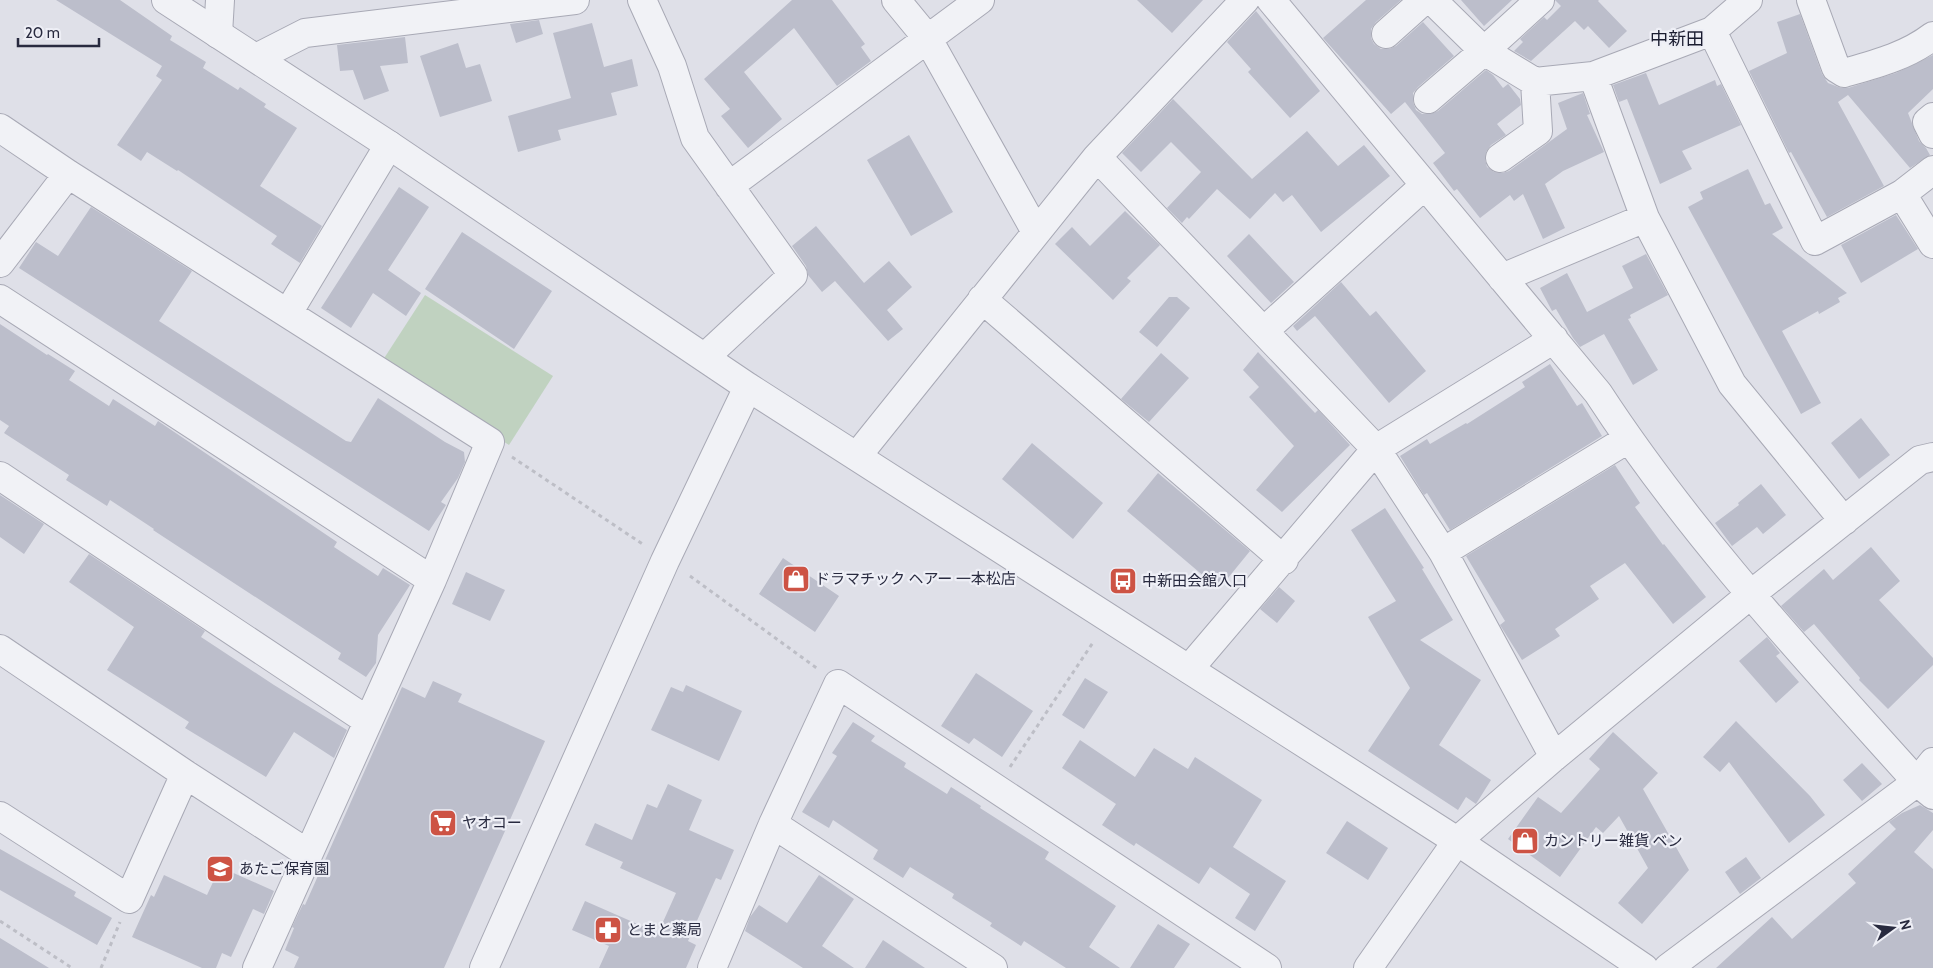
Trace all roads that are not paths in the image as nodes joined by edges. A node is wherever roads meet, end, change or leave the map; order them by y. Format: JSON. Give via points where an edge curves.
{"nodes":[{"id":1,"x":166,"y":0,"type":"edge"},
{"id":2,"x":220,"y":0,"type":"edge"},
{"id":3,"x":575,"y":0,"type":"edge"},
{"id":4,"x":642,"y":0,"type":"edge"},
{"id":5,"x":896,"y":0,"type":"edge"},
{"id":6,"x":980,"y":0,"type":"edge"},
{"id":7,"x":1245,"y":0,"type":"edge"},
{"id":8,"x":1271,"y":0,"type":"edge"},
{"id":9,"x":1424,"y":0,"type":"edge"},
{"id":10,"x":1432,"y":0,"type":"edge"},
{"id":11,"x":1540,"y":0,"type":"edge"},
{"id":12,"x":1748,"y":0,"type":"edge"},
{"id":13,"x":1811,"y":0,"type":"edge"},
{"id":14,"x":1712,"y":31,"type":"junction"},
{"id":15,"x":218,"y":34,"type":"junction"},
{"id":16,"x":1386,"y":34,"type":"dead end"},
{"id":17,"x":1933,"y":36,"type":"edge"},
{"id":18,"x":928,"y":39,"type":"junction"},
{"id":19,"x":1484,"y":51,"type":"junction"},
{"id":20,"x":256,"y":58,"type":"junction"},
{"id":21,"x":1593,"y":76,"type":"junction"},
{"id":22,"x":1535,"y":82,"type":"junction"},
{"id":23,"x":1428,"y":99,"type":"dead end"},
{"id":24,"x":1933,"y":117,"type":"edge"},
{"id":25,"x":0,"y":128,"type":"edge"},
{"id":26,"x":1933,"y":134,"type":"edge"},
{"id":27,"x":389,"y":145,"type":"junction"},
{"id":28,"x":1097,"y":157,"type":"junction"},
{"id":29,"x":1500,"y":158,"type":"dead end"},
{"id":30,"x":1933,"y":170,"type":"edge"},
{"id":31,"x":68,"y":174,"type":"junction"},
{"id":32,"x":1425,"y":185,"type":"junction"},
{"id":33,"x":729,"y":186,"type":"junction"},
{"id":34,"x":1902,"y":194,"type":"junction"},
{"id":35,"x":1645,"y":218,"type":"junction"},
{"id":36,"x":1036,"y":232,"type":"junction"},
{"id":37,"x":1933,"y":244,"type":"edge"},
{"id":38,"x":0,"y":263,"type":"edge"},
{"id":39,"x":1502,"y":278,"type":"junction"},
{"id":40,"x":0,"y":299,"type":"edge"},
{"id":41,"x":982,"y":299,"type":"junction"},
{"id":42,"x":288,"y":313,"type":"junction"},
{"id":43,"x":1264,"y":331,"type":"junction"},
{"id":44,"x":1554,"y":340,"type":"junction"},
{"id":45,"x":705,"y":357,"type":"junction"},
{"id":46,"x":748,"y":387,"type":"junction"},
{"id":47,"x":1628,"y":439,"type":"junction"},
{"id":48,"x":1376,"y":449,"type":"junction"},
{"id":49,"x":857,"y":456,"type":"junction"},
{"id":50,"x":1933,"y":457,"type":"edge"},
{"id":51,"x":0,"y":476,"type":"edge"},
{"id":52,"x":1844,"y":521,"type":"junction"},
{"id":53,"x":1443,"y":552,"type":"junction"},
{"id":54,"x":1284,"y":560,"type":"junction"},
{"id":55,"x":432,"y":580,"type":"junction"},
{"id":56,"x":1750,"y":595,"type":"junction"},
{"id":57,"x":0,"y":649,"type":"edge"},
{"id":58,"x":1190,"y":669,"type":"junction"},
{"id":59,"x":368,"y":721,"type":"junction"},
{"id":60,"x":1554,"y":758,"type":"junction"},
{"id":61,"x":185,"y":774,"type":"junction"},
{"id":62,"x":1928,"y":780,"type":"edge"},
{"id":63,"x":0,"y":816,"type":"edge"},
{"id":64,"x":773,"y":824,"type":"junction"},
{"id":65,"x":1458,"y":840,"type":"junction"},
{"id":66,"x":307,"y":853,"type":"junction"},
{"id":67,"x":720,"y":965,"type":"edge"},
{"id":68,"x":1261,"y":966,"type":"edge"},
{"id":69,"x":257,"y":968,"type":"edge"},
{"id":70,"x":484,"y":968,"type":"edge"},
{"id":71,"x":993,"y":968,"type":"edge"},
{"id":72,"x":1368,"y":968,"type":"edge"},
{"id":73,"x":1644,"y":968,"type":"edge"},
{"id":74,"x":1668,"y":968,"type":"edge"}],
"edges":[{"from":1,"to":15,"type":"street"},
{"from":2,"to":15,"type":"street"},
{"from":3,"to":20,"type":"street","via":[[304,33]]},
{"from":4,"to":33,"type":"street","via":[[672,66],[695,138]]},
{"from":5,"to":18,"type":"street"},
{"from":6,"to":18,"type":"street"},
{"from":7,"to":28,"type":"street"},
{"from":8,"to":32,"type":"street"},
{"from":9,"to":16,"type":"street"},
{"from":10,"to":19,"type":"street"},
{"from":11,"to":19,"type":"street"},
{"from":12,"to":14,"type":"street"},
{"from":13,"to":17,"type":"street","via":[[1836,68],[1844,73],[1890,60]]},
{"from":14,"to":21,"type":"street"},
{"from":14,"to":34,"type":"street","via":[[1815,241]]},
{"from":15,"to":20,"type":"street"},
{"from":18,"to":33,"type":"street"},
{"from":18,"to":36,"type":"street"},
{"from":19,"to":22,"type":"street"},
{"from":19,"to":23,"type":"street"},
{"from":20,"to":27,"type":"street"},
{"from":21,"to":22,"type":"street"},
{"from":21,"to":35,"type":"street"},
{"from":22,"to":29,"type":"street","via":[[1538,131]]},
{"from":24,"to":26,"type":"street","via":[[1927,122]]},
{"from":25,"to":31,"type":"street"},
{"from":27,"to":42,"type":"street"},
{"from":27,"to":45,"type":"street"},
{"from":28,"to":36,"type":"street"},
{"from":28,"to":43,"type":"street"},
{"from":30,"to":34,"type":"street"},
{"from":31,"to":38,"type":"street"},
{"from":31,"to":42,"type":"street"},
{"from":32,"to":39,"type":"street"},
{"from":32,"to":43,"type":"street"},
{"from":33,"to":45,"type":"street","via":[[793,275]]},
{"from":34,"to":37,"type":"street"},
{"from":35,"to":39,"type":"street"},
{"from":35,"to":52,"type":"street","via":[[1732,384]]},
{"from":36,"to":41,"type":"street"},
{"from":39,"to":44,"type":"street"},
{"from":40,"to":55,"type":"street"},
{"from":41,"to":49,"type":"street"},
{"from":41,"to":54,"type":"street"},
{"from":42,"to":55,"type":"street","via":[[490,442]]},
{"from":43,"to":48,"type":"street"},
{"from":44,"to":47,"type":"street","via":[[1598,394]]},
{"from":44,"to":48,"type":"street"},
{"from":45,"to":46,"type":"street"},
{"from":46,"to":49,"type":"street"},
{"from":46,"to":70,"type":"street","via":[[665,561]]},
{"from":47,"to":53,"type":"street"},
{"from":47,"to":56,"type":"street"},
{"from":48,"to":53,"type":"street"},
{"from":48,"to":54,"type":"street"},
{"from":49,"to":58,"type":"street"},
{"from":50,"to":52,"type":"street","via":[[1920,460]]},
{"from":51,"to":59,"type":"street"},
{"from":52,"to":56,"type":"street"},
{"from":53,"to":60,"type":"street"},
{"from":54,"to":58,"type":"street"},
{"from":55,"to":59,"type":"street"},
{"from":56,"to":60,"type":"street"},
{"from":56,"to":62,"type":"street"},
{"from":57,"to":61,"type":"street"},
{"from":58,"to":65,"type":"street"},
{"from":59,"to":66,"type":"street"},
{"from":60,"to":65,"type":"street"},
{"from":61,"to":63,"type":"street","via":[[129,899]]},
{"from":61,"to":66,"type":"street"},
{"from":62,"to":74,"type":"street"},
{"from":64,"to":67,"type":"street"},
{"from":64,"to":68,"type":"street","via":[[838,684]]},
{"from":64,"to":71,"type":"street"},
{"from":65,"to":72,"type":"street"},
{"from":65,"to":73,"type":"street"},
{"from":66,"to":69,"type":"street"}]}
